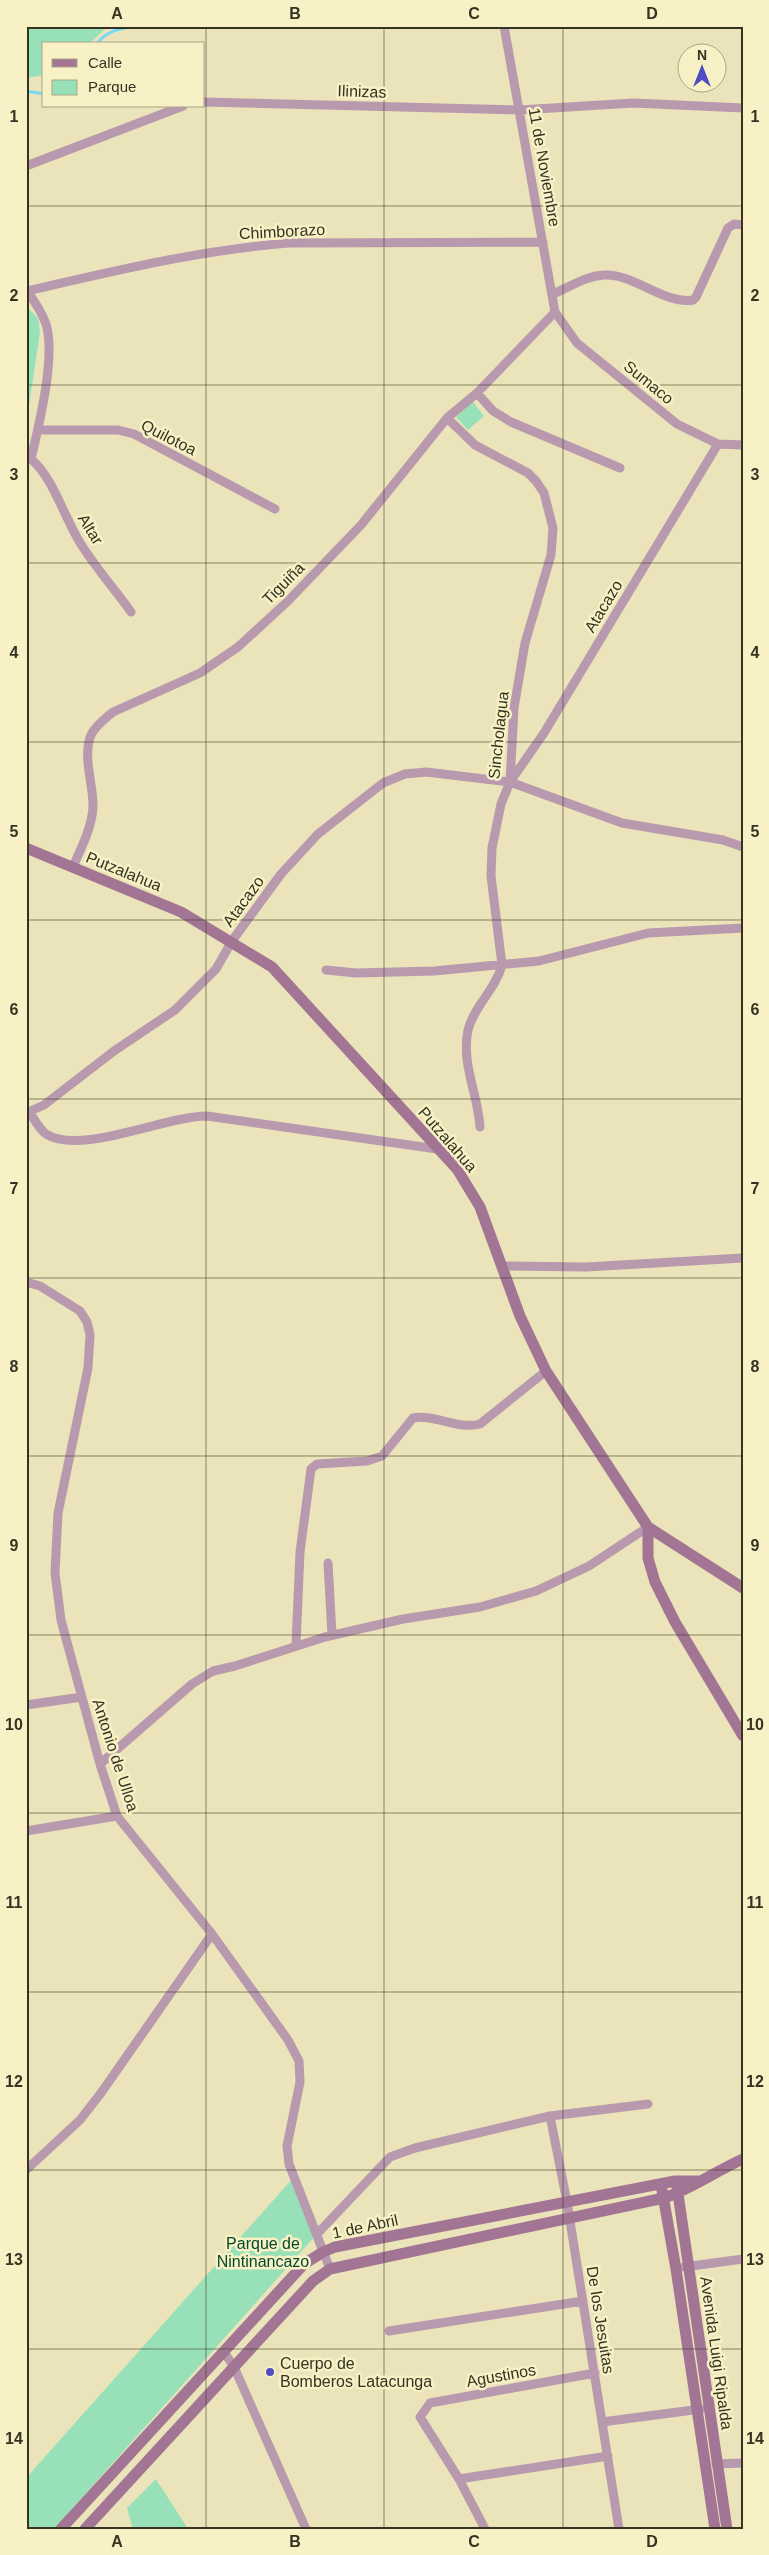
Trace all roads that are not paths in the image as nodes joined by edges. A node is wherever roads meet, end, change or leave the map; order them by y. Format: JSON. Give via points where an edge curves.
{"nodes":[{"id":1,"x":504,"y":26,"type":"edge"},
{"id":2,"x":205,"y":102,"type":"edge"},
{"id":3,"x":178,"y":108,"type":"edge"},
{"id":4,"x":743,"y":108,"type":"edge"},
{"id":5,"x":520,"y":110,"type":"junction"},
{"id":6,"x":26,"y":166,"type":"edge"},
{"id":7,"x":743,"y":225,"type":"edge"},
{"id":8,"x":543,"y":242,"type":"junction"},
{"id":9,"x":27,"y":290,"type":"edge"},
{"id":10,"x":554,"y":294,"type":"junction"},
{"id":11,"x":555,"y":312,"type":"junction"},
{"id":12,"x":477,"y":393,"type":"junction"},
{"id":13,"x":447,"y":418,"type":"junction"},
{"id":14,"x":38,"y":430,"type":"junction"},
{"id":15,"x":718,"y":444,"type":"junction"},
{"id":16,"x":743,"y":445,"type":"edge"},
{"id":17,"x":29,"y":460,"type":"edge"},
{"id":18,"x":620,"y":468,"type":"dead end"},
{"id":19,"x":275,"y":509,"type":"dead end"},
{"id":20,"x":131,"y":612,"type":"dead end"},
{"id":21,"x":510,"y":782,"type":"junction"},
{"id":22,"x":743,"y":847,"type":"edge"},
{"id":23,"x":26,"y":848,"type":"edge"},
{"id":24,"x":72,"y":867,"type":"junction"},
{"id":25,"x":743,"y":928,"type":"edge"},
{"id":26,"x":232,"y":941,"type":"junction"},
{"id":27,"x":502,"y":965,"type":"junction"},
{"id":28,"x":326,"y":970,"type":"dead end"},
{"id":29,"x":28,"y":1113,"type":"edge"},
{"id":30,"x":480,"y":1127,"type":"dead end"},
{"id":31,"x":436,"y":1149,"type":"junction"},
{"id":32,"x":743,"y":1258,"type":"edge"},
{"id":33,"x":503,"y":1266,"type":"junction"},
{"id":34,"x":26,"y":1282,"type":"edge"},
{"id":35,"x":546,"y":1371,"type":"junction"},
{"id":36,"x":648,"y":1527,"type":"junction"},
{"id":37,"x":328,"y":1563,"type":"dead end"},
{"id":38,"x":743,"y":1588,"type":"edge"},
{"id":39,"x":332,"y":1635,"type":"junction"},
{"id":40,"x":296,"y":1644,"type":"junction"},
{"id":41,"x":82,"y":1697,"type":"junction"},
{"id":42,"x":26,"y":1705,"type":"edge"},
{"id":43,"x":743,"y":1736,"type":"edge"},
{"id":44,"x":100,"y":1764,"type":"junction"},
{"id":45,"x":117,"y":1816,"type":"junction"},
{"id":46,"x":26,"y":1831,"type":"edge"},
{"id":47,"x":212,"y":1934,"type":"junction"},
{"id":48,"x":648,"y":2104,"type":"dead end"},
{"id":49,"x":550,"y":2116,"type":"junction"},
{"id":50,"x":743,"y":2159,"type":"edge"},
{"id":51,"x":26,"y":2170,"type":"edge"},
{"id":52,"x":675,"y":2181,"type":"junction"},
{"id":53,"x":700,"y":2181,"type":"junction"},
{"id":54,"x":661,"y":2184,"type":"junction"},
{"id":55,"x":678,"y":2193,"type":"junction"},
{"id":56,"x":664,"y":2198,"type":"junction"},
{"id":57,"x":567,"y":2202,"type":"junction"},
{"id":58,"x":570,"y":2217,"type":"junction"},
{"id":59,"x":316,"y":2234,"type":"junction"},
{"id":60,"x":323,"y":2252,"type":"junction"},
{"id":61,"x":743,"y":2259,"type":"edge"},
{"id":62,"x":682,"y":2268,"type":"junction"},
{"id":63,"x":330,"y":2269,"type":"junction"},
{"id":64,"x":583,"y":2301,"type":"junction"},
{"id":65,"x":389,"y":2331,"type":"dead end"},
{"id":66,"x":224,"y":2352,"type":"junction"},
{"id":67,"x":234,"y":2367,"type":"junction"},
{"id":68,"x":595,"y":2373,"type":"junction"},
{"id":69,"x":702,"y":2408,"type":"junction"},
{"id":70,"x":602,"y":2422,"type":"junction"},
{"id":71,"x":608,"y":2456,"type":"junction"},
{"id":72,"x":743,"y":2463,"type":"edge"},
{"id":73,"x":716,"y":2464,"type":"junction"},
{"id":74,"x":459,"y":2479,"type":"junction"},
{"id":75,"x":61,"y":2529,"type":"edge"},
{"id":76,"x":85,"y":2529,"type":"edge"},
{"id":77,"x":306,"y":2529,"type":"edge"},
{"id":78,"x":485,"y":2529,"type":"edge"},
{"id":79,"x":619,"y":2529,"type":"edge"},
{"id":80,"x":715,"y":2529,"type":"edge"},
{"id":81,"x":727,"y":2529,"type":"edge"}],
"edges":[{"from":1,"to":5,"type":"street","name":"11 de Noviembre"},
{"from":2,"to":5,"type":"street","name":"Ilinizas"},
{"from":3,"to":6,"type":"street"},
{"from":4,"to":5,"type":"street","name":"Ilinizas","via":[[633,103]]},
{"from":5,"to":8,"type":"street","name":"11 de Noviembre"},
{"from":7,"to":10,"type":"street","via":[[734,224],[728,228],[693,300],[680,299],[611,275],[591,277]]},
{"from":8,"to":9,"type":"street","name":"Chimborazo","via":[[250,246]]},
{"from":8,"to":10,"type":"street","name":"11 de Noviembre"},
{"from":9,"to":14,"type":"street","via":[[46,323],[49,341]]},
{"from":10,"to":11,"type":"street","name":"11 de Noviembre"},
{"from":11,"to":12,"type":"street","name":"Tiguiña"},
{"from":11,"to":15,"type":"street","name":"Sumaco","via":[[577,343],[677,424]]},
{"from":12,"to":13,"type":"street","name":"Tiguiña"},
{"from":12,"to":18,"type":"street","via":[[493,411],[511,422]]},
{"from":13,"to":21,"type":"street","name":"Sincholagua","via":[[475,445],[528,473],[536,481],[544,492],[553,528],[551,555],[525,643],[514,708]]},
{"from":13,"to":24,"type":"street","name":"Tiguiña","via":[[361,525],[288,601],[238,646],[200,673],[113,712],[101,722],[91,735],[91,820]]},
{"from":14,"to":17,"type":"street"},
{"from":14,"to":19,"type":"street","name":"Quilotoa","via":[[118,430],[134,434]]},
{"from":15,"to":16,"type":"street","name":"Sumaco"},
{"from":15,"to":21,"type":"street","name":"Atacazo","via":[[544,733]]},
{"from":17,"to":20,"type":"street","name":"Altar","via":[[40,466],[80,543]]},
{"from":21,"to":22,"type":"street","name":"Atacazo","via":[[622,823],[723,840]]},
{"from":21,"to":26,"type":"street","name":"Atacazo","via":[[426,772],[405,774],[383,783],[318,834],[281,874]]},
{"from":21,"to":27,"type":"street","name":"Sincholagua","via":[[492,848],[491,876]]},
{"from":23,"to":24,"type":"street","name":"Putzalahua"},
{"from":24,"to":26,"type":"street","name":"Putzalahua","via":[[181,912]]},
{"from":25,"to":27,"type":"street","via":[[648,933],[539,962]]},
{"from":26,"to":29,"type":"street","name":"Atacazo","via":[[216,968],[175,1010],[114,1051],[44,1105]]},
{"from":26,"to":31,"type":"street","name":"Putzalahua","via":[[272,967]]},
{"from":27,"to":28,"type":"street","via":[[390,972]]},
{"from":27,"to":30,"type":"street","via":[[499,977],[476,1012],[468,1031],[467,1057]]},
{"from":29,"to":31,"type":"street","via":[[45,1134],[67,1141],[103,1137],[177,1118],[207,1116]]},
{"from":31,"to":33,"type":"street","name":"Putzalahua","via":[[456,1169],[480,1207]]},
{"from":32,"to":33,"type":"street","via":[[586,1267]]},
{"from":33,"to":35,"type":"street","name":"Putzalahua","via":[[520,1316]]},
{"from":34,"to":41,"type":"street","name":"Antonio de Ulloa","via":[[40,1286],[80,1311],[90,1335],[88,1368],[58,1513],[55,1554],[61,1620]]},
{"from":35,"to":36,"type":"street","name":"Putzalahua"},
{"from":35,"to":40,"type":"street","via":[[480,1424],[468,1427],[422,1416],[413,1418],[382,1456],[366,1461],[317,1464],[311,1468],[300,1552]]},
{"from":36,"to":38,"type":"street","name":"Putzalahua"},
{"from":36,"to":39,"type":"street","via":[[589,1566],[536,1591],[480,1607],[403,1619]]},
{"from":36,"to":43,"type":"street","via":[[648,1558],[656,1582],[675,1622]]},
{"from":37,"to":39,"type":"street"},
{"from":39,"to":40,"type":"street"},
{"from":40,"to":44,"type":"street","via":[[213,1671],[192,1684]]},
{"from":41,"to":42,"type":"street"},
{"from":41,"to":44,"type":"street","name":"Antonio de Ulloa"},
{"from":44,"to":45,"type":"street","name":"Antonio de Ulloa"},
{"from":45,"to":46,"type":"street"},
{"from":45,"to":47,"type":"street","name":"Antonio de Ulloa"},
{"from":47,"to":51,"type":"street","via":[[102,2093],[80,2120]]},
{"from":47,"to":59,"type":"street","name":"Antonio de Ulloa","via":[[288,2040],[299,2061],[300,2082],[287,2146],[290,2164]]},
{"from":48,"to":49,"type":"street"},
{"from":49,"to":57,"type":"street","name":"De los Jesuitas"},
{"from":49,"to":59,"type":"street","via":[[415,2148],[390,2157]]},
{"from":50,"to":53,"type":"street","name":"1 de Abril"},
{"from":52,"to":53,"type":"street","name":"1 de Abril"},
{"from":52,"to":54,"type":"street","name":"1 de Abril"},
{"from":52,"to":55,"type":"street","name":"Avenida Luigi Ripalda"},
{"from":53,"to":55,"type":"street","name":"1 de Abril"},
{"from":54,"to":56,"type":"street","name":"Avenida Luigi Ripalda"},
{"from":54,"to":57,"type":"street","name":"1 de Abril"},
{"from":55,"to":56,"type":"street","name":"1 de Abril"},
{"from":55,"to":62,"type":"street","name":"Avenida Luigi Ripalda"},
{"from":56,"to":58,"type":"street","name":"1 de Abril"},
{"from":56,"to":62,"type":"street","name":"Avenida Luigi Ripalda"},
{"from":57,"to":58,"type":"street","name":"De los Jesuitas"},
{"from":57,"to":60,"type":"street","name":"1 de Abril"},
{"from":58,"to":63,"type":"street","name":"1 de Abril"},
{"from":58,"to":64,"type":"street","name":"De los Jesuitas"},
{"from":59,"to":60,"type":"street","name":"Antonio de Ulloa"},
{"from":60,"to":63,"type":"street","name":"Antonio de Ulloa"},
{"from":60,"to":66,"type":"street","name":"1 de Abril","via":[[304,2264]]},
{"from":61,"to":62,"type":"street"},
{"from":62,"to":69,"type":"street","name":"Avenida Luigi Ripalda"},
{"from":63,"to":67,"type":"street","name":"1 de Abril","via":[[313,2280]]},
{"from":64,"to":65,"type":"street"},
{"from":64,"to":68,"type":"street","name":"De los Jesuitas"},
{"from":66,"to":67,"type":"street"},
{"from":66,"to":75,"type":"street","name":"1 de Abril"},
{"from":67,"to":76,"type":"street","name":"1 de Abril"},
{"from":67,"to":77,"type":"street"},
{"from":68,"to":70,"type":"street","name":"De los Jesuitas"},
{"from":68,"to":74,"type":"street","name":"Agustinos","via":[[430,2403],[420,2417]]},
{"from":69,"to":70,"type":"street"},
{"from":69,"to":73,"type":"street","name":"Avenida Luigi Ripalda"},
{"from":69,"to":80,"type":"street","name":"Avenida Luigi Ripalda"},
{"from":70,"to":71,"type":"street","name":"De los Jesuitas"},
{"from":71,"to":74,"type":"street"},
{"from":71,"to":79,"type":"street","name":"De los Jesuitas"},
{"from":72,"to":73,"type":"street"},
{"from":73,"to":81,"type":"street","name":"Avenida Luigi Ripalda"},
{"from":74,"to":78,"type":"street"}]}
